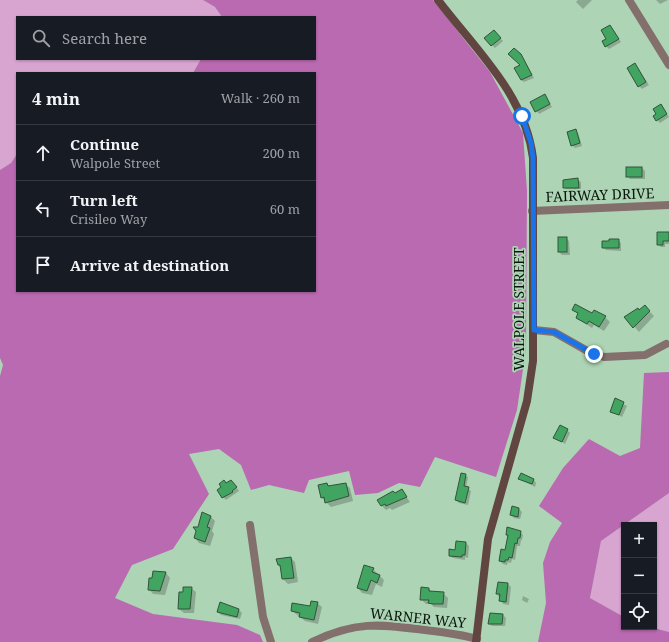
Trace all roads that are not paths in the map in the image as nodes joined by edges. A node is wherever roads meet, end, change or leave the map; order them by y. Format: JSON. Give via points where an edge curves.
{"nodes":[{"id":1,"x":438,"y":0,"type":"edge"},
{"id":2,"x":629,"y":0,"type":"edge"},
{"id":3,"x":669,"y":64,"type":"edge"},
{"id":4,"x":669,"y":205,"type":"edge"},
{"id":5,"x":532,"y":211,"type":"junction"},
{"id":6,"x":534,"y":330,"type":"junction"},
{"id":7,"x":666,"y":344,"type":"dead end"},
{"id":8,"x":250,"y":525,"type":"dead end"},
{"id":9,"x":477,"y":640,"type":"edge"},
{"id":10,"x":271,"y":642,"type":"edge"},
{"id":11,"x":312,"y":642,"type":"edge"}],
"edges":[{"from":1,"to":5,"type":"main road","name":"WALPOLE STREET","via":[[499,77],[522,116],[533,158]]},
{"from":2,"to":3,"type":"street"},
{"from":4,"to":5,"type":"street","name":"FAIRWAY DRIVE"},
{"from":5,"to":6,"type":"main road","name":"WALPOLE STREET"},
{"from":6,"to":7,"type":"street","via":[[554,332],[591,353],[604,357],[645,355]]},
{"from":6,"to":9,"type":"main road","name":"WALPOLE STREET","via":[[533,361],[527,401],[488,539]]},
{"from":8,"to":10,"type":"street","via":[[263,617]]},
{"from":9,"to":11,"type":"street","name":"WARNER WAY","via":[[377,625],[351,627]]}]}
